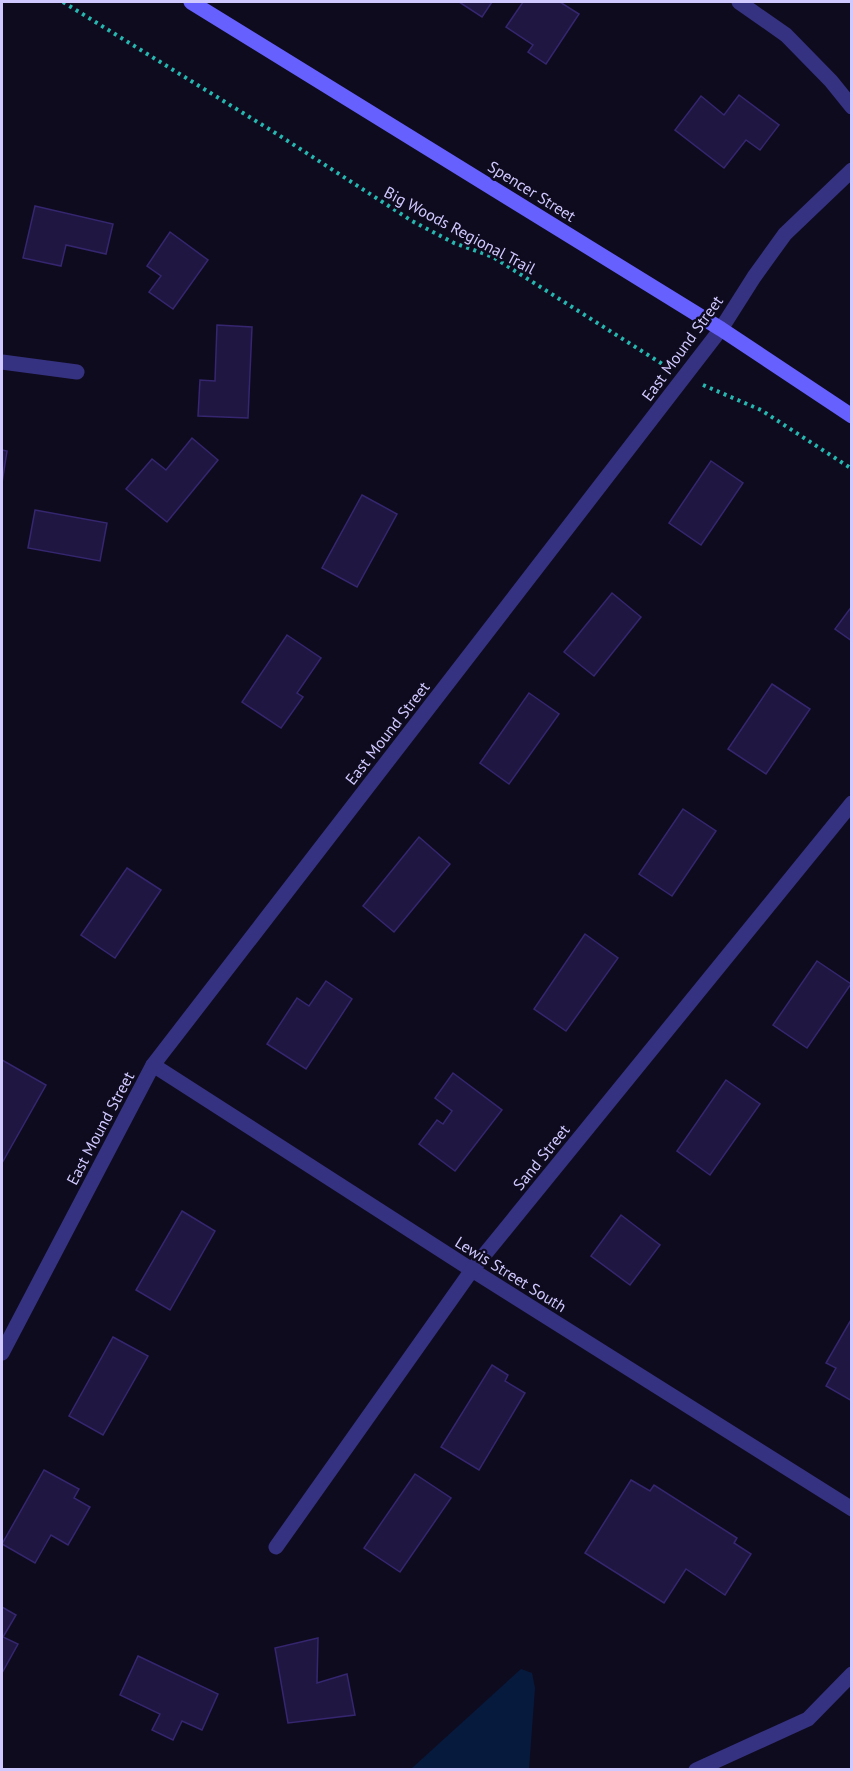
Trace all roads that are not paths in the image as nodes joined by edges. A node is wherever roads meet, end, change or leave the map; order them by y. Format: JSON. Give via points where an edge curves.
{"nodes":[{"id":1,"x":191,"y":2,"type":"edge"},
{"id":2,"x":739,"y":2,"type":"edge"},
{"id":3,"x":852,"y":107,"type":"edge"},
{"id":4,"x":852,"y":170,"type":"edge"},
{"id":5,"x":721,"y":329,"type":"junction"},
{"id":6,"x":2,"y":362,"type":"edge"},
{"id":7,"x":78,"y":372,"type":"dead end"},
{"id":8,"x":852,"y":416,"type":"edge"},
{"id":9,"x":852,"y":803,"type":"edge"},
{"id":10,"x":153,"y":1065,"type":"junction"},
{"id":11,"x":472,"y":1270,"type":"junction"},
{"id":12,"x":2,"y":1353,"type":"edge"},
{"id":13,"x":852,"y":1509,"type":"edge"},
{"id":14,"x":276,"y":1547,"type":"dead end"},
{"id":15,"x":852,"y":1674,"type":"edge"},
{"id":16,"x":696,"y":1770,"type":"edge"}],
"edges":[{"from":1,"to":5,"type":"street","name":"Spencer Street"},
{"from":2,"to":3,"type":"street","via":[[786,35]]},
{"from":4,"to":5,"type":"street","name":"East Mound Street","via":[[785,234]]},
{"from":5,"to":8,"type":"street","name":"Spencer Street"},
{"from":5,"to":10,"type":"street","name":"East Mound Street"},
{"from":6,"to":7,"type":"street"},
{"from":9,"to":11,"type":"street","name":"Sand Street"},
{"from":10,"to":11,"type":"street","name":"Lewis Street South"},
{"from":10,"to":12,"type":"street","name":"East Mound Street"},
{"from":11,"to":13,"type":"street","name":"Lewis Street South"},
{"from":11,"to":14,"type":"street","name":"Sand Street"},
{"from":15,"to":16,"type":"street","via":[[808,1719]]}]}
